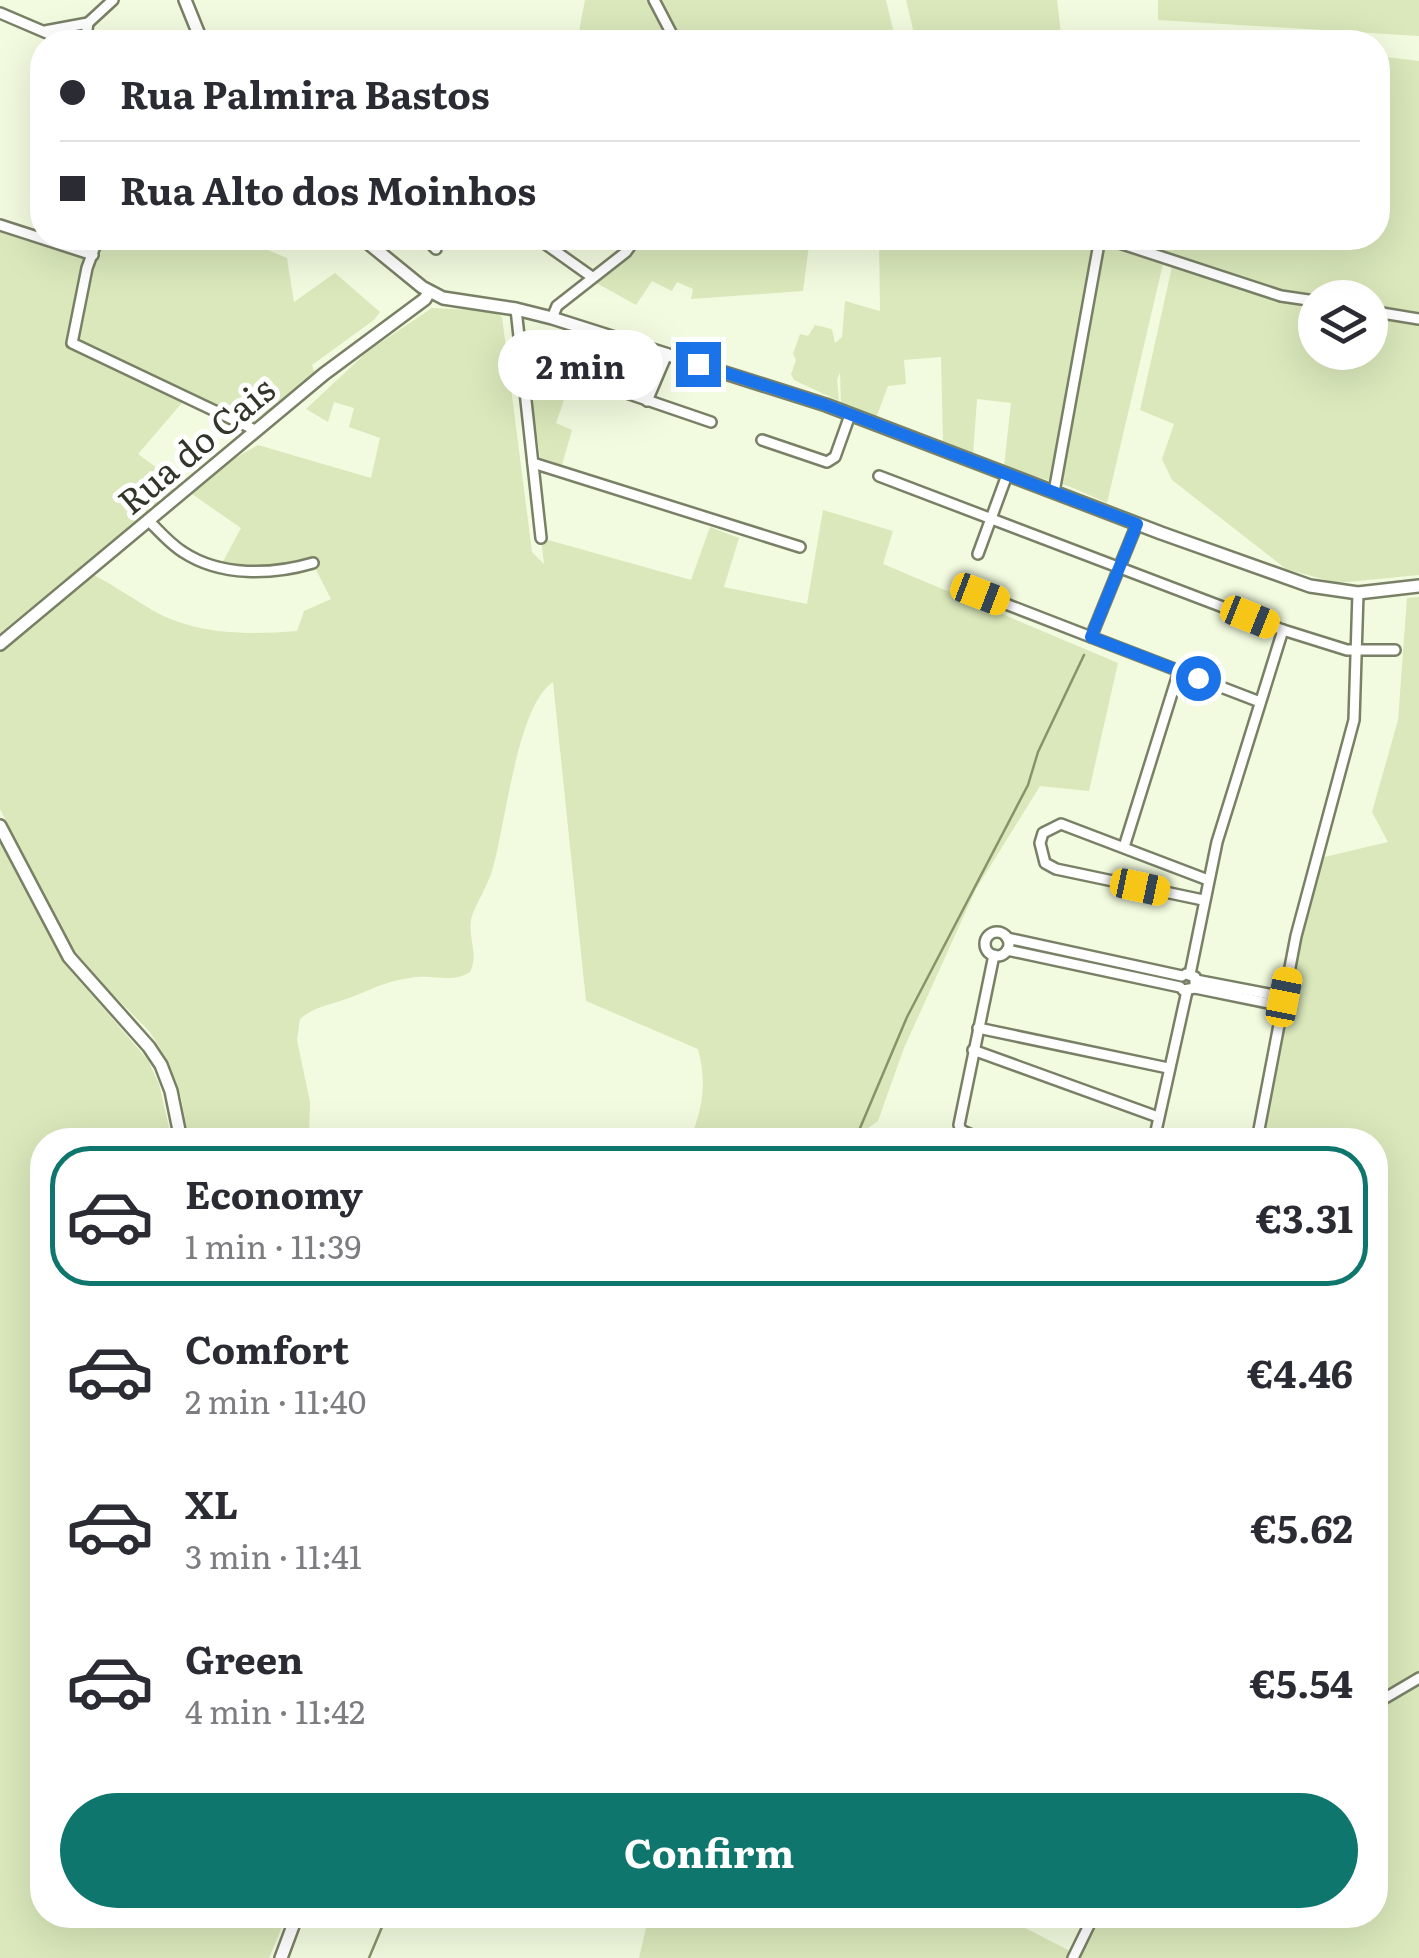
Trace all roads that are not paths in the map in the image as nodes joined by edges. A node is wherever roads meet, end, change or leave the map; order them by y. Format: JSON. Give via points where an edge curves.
{"nodes":[{"id":1,"x":113,"y":0,"type":"edge"},
{"id":2,"x":185,"y":0,"type":"edge"},
{"id":3,"x":654,"y":0,"type":"edge"},
{"id":4,"x":0,"y":14,"type":"edge"},
{"id":5,"x":88,"y":24,"type":"junction"},
{"id":6,"x":42,"y":30,"type":"edge"},
{"id":7,"x":51,"y":30,"type":"edge"},
{"id":8,"x":87,"y":30,"type":"edge"},
{"id":9,"x":197,"y":30,"type":"edge"},
{"id":10,"x":670,"y":30,"type":"edge"},
{"id":11,"x":0,"y":225,"type":"edge"},
{"id":12,"x":30,"y":235,"type":"edge"},
{"id":13,"x":78,"y":250,"type":"edge"},
{"id":14,"x":94,"y":250,"type":"edge"},
{"id":15,"x":380,"y":250,"type":"edge"},
{"id":16,"x":554,"y":250,"type":"edge"},
{"id":17,"x":627,"y":250,"type":"edge"},
{"id":18,"x":1100,"y":250,"type":"edge"},
{"id":19,"x":1139,"y":250,"type":"edge"},
{"id":20,"x":93,"y":255,"type":"junction"},
{"id":21,"x":592,"y":277,"type":"junction"},
{"id":22,"x":430,"y":292,"type":"junction"},
{"id":23,"x":1298,"y":299,"type":"edge"},
{"id":24,"x":516,"y":309,"type":"junction"},
{"id":25,"x":1388,"y":314,"type":"edge"},
{"id":26,"x":552,"y":318,"type":"junction"},
{"id":27,"x":1419,"y":319,"type":"edge"},
{"id":28,"x":668,"y":354,"type":"junction"},
{"id":29,"x":560,"y":370,"type":"dead end"},
{"id":30,"x":646,"y":402,"type":"junction"},
{"id":31,"x":850,"y":414,"type":"junction"},
{"id":32,"x":711,"y":422,"type":"dead end"},
{"id":33,"x":255,"y":430,"type":"junction"},
{"id":34,"x":762,"y":440,"type":"dead end"},
{"id":35,"x":533,"y":463,"type":"junction"},
{"id":36,"x":1007,"y":475,"type":"junction"},
{"id":37,"x":879,"y":476,"type":"dead end"},
{"id":38,"x":1054,"y":492,"type":"junction"},
{"id":39,"x":991,"y":518,"type":"junction"},
{"id":40,"x":148,"y":520,"type":"junction"},
{"id":41,"x":1137,"y":524,"type":"junction"},
{"id":42,"x":541,"y":538,"type":"dead end"},
{"id":43,"x":800,"y":547,"type":"dead end"},
{"id":44,"x":978,"y":554,"type":"dead end"},
{"id":45,"x":313,"y":564,"type":"dead end"},
{"id":46,"x":1122,"y":567,"type":"junction"},
{"id":47,"x":1419,"y":586,"type":"edge"},
{"id":48,"x":1358,"y":593,"type":"junction"},
{"id":49,"x":980,"y":594,"type":"dead end"},
{"id":50,"x":1283,"y":630,"type":"junction"},
{"id":51,"x":1091,"y":637,"type":"junction"},
{"id":52,"x":0,"y":644,"type":"edge"},
{"id":53,"x":1357,"y":650,"type":"junction"},
{"id":54,"x":1395,"y":650,"type":"dead end"},
{"id":55,"x":1179,"y":671,"type":"junction"},
{"id":56,"x":1260,"y":702,"type":"junction"},
{"id":57,"x":0,"y":826,"type":"edge"},
{"id":58,"x":1124,"y":846,"type":"junction"},
{"id":59,"x":1208,"y":880,"type":"junction"},
{"id":60,"x":1203,"y":900,"type":"junction"},
{"id":61,"x":1007,"y":938,"type":"junction"},
{"id":62,"x":1007,"y":950,"type":"junction"},
{"id":63,"x":994,"y":955,"type":"junction"},
{"id":64,"x":1188,"y":983,"type":"junction"},
{"id":65,"x":1283,"y":1001,"type":"junction"},
{"id":66,"x":978,"y":1028,"type":"junction"},
{"id":67,"x":973,"y":1050,"type":"junction"},
{"id":68,"x":1168,"y":1068,"type":"junction"},
{"id":69,"x":1158,"y":1118,"type":"junction"},
{"id":70,"x":179,"y":1128,"type":"edge"},
{"id":71,"x":960,"y":1128,"type":"edge"},
{"id":72,"x":1156,"y":1128,"type":"edge"},
{"id":73,"x":1259,"y":1128,"type":"edge"},
{"id":74,"x":1419,"y":1678,"type":"edge"},
{"id":75,"x":1388,"y":1696,"type":"edge"},
{"id":76,"x":292,"y":1928,"type":"edge"},
{"id":77,"x":1088,"y":1928,"type":"edge"},
{"id":78,"x":281,"y":1958,"type":"edge"},
{"id":79,"x":1073,"y":1958,"type":"edge"}],
"edges":[{"from":1,"to":5,"type":"street"},
{"from":2,"to":9,"type":"street"},
{"from":3,"to":10,"type":"street"},
{"from":4,"to":6,"type":"street"},
{"from":5,"to":7,"type":"street"},
{"from":5,"to":8,"type":"street"},
{"from":11,"to":12,"type":"street"},
{"from":13,"to":20,"type":"street"},
{"from":14,"to":20,"type":"street"},
{"from":15,"to":22,"type":"street"},
{"from":16,"to":21,"type":"street"},
{"from":17,"to":21,"type":"street"},
{"from":18,"to":38,"type":"street"},
{"from":19,"to":23,"type":"street"},
{"from":20,"to":33,"type":"street","via":[[72,343]]},
{"from":21,"to":26,"type":"street"},
{"from":22,"to":24,"type":"street"},
{"from":22,"to":33,"type":"street","name":"Rua do Cais"},
{"from":24,"to":26,"type":"street"},
{"from":24,"to":35,"type":"street"},
{"from":25,"to":27,"type":"street"},
{"from":26,"to":28,"type":"street"},
{"from":28,"to":30,"type":"street"},
{"from":28,"to":31,"type":"street"},
{"from":29,"to":30,"type":"street"},
{"from":30,"to":32,"type":"street"},
{"from":31,"to":34,"type":"street","via":[[836,457],[828,462]]},
{"from":31,"to":36,"type":"street"},
{"from":33,"to":40,"type":"street","name":"Rua do Cais"},
{"from":35,"to":42,"type":"street"},
{"from":35,"to":43,"type":"street"},
{"from":36,"to":38,"type":"street"},
{"from":36,"to":39,"type":"street"},
{"from":37,"to":39,"type":"street"},
{"from":38,"to":41,"type":"street"},
{"from":39,"to":44,"type":"street"},
{"from":39,"to":46,"type":"street"},
{"from":40,"to":45,"type":"street","via":[[180,551],[220,567],[275,572]]},
{"from":40,"to":52,"type":"street","name":"Rua do Cais"},
{"from":41,"to":46,"type":"street"},
{"from":41,"to":48,"type":"street","via":[[1310,586]]},
{"from":46,"to":50,"type":"street"},
{"from":46,"to":51,"type":"street"},
{"from":47,"to":48,"type":"street"},
{"from":48,"to":53,"type":"street"},
{"from":49,"to":51,"type":"street"},
{"from":50,"to":53,"type":"street"},
{"from":50,"to":56,"type":"street"},
{"from":51,"to":55,"type":"street"},
{"from":53,"to":54,"type":"street"},
{"from":53,"to":65,"type":"street","via":[[1354,720]]},
{"from":55,"to":56,"type":"street"},
{"from":55,"to":58,"type":"street"},
{"from":56,"to":59,"type":"street"},
{"from":57,"to":70,"type":"street","via":[[69,958],[161,1065]]},
{"from":58,"to":59,"type":"street"},
{"from":58,"to":60,"type":"street","via":[[1060,824],[1043,833],[1040,843],[1046,863],[1056,869]]},
{"from":59,"to":60,"type":"street"},
{"from":60,"to":64,"type":"street"},
{"from":61,"to":62,"type":"street"},
{"from":61,"to":63,"type":"street","via":[[998,932],[988,937],[986,948]]},
{"from":61,"to":64,"type":"street"},
{"from":62,"to":63,"type":"street"},
{"from":62,"to":64,"type":"street"},
{"from":63,"to":66,"type":"street"},
{"from":64,"to":65,"type":"street"},
{"from":64,"to":68,"type":"street"},
{"from":65,"to":73,"type":"street"},
{"from":66,"to":67,"type":"street"},
{"from":66,"to":68,"type":"street"},
{"from":67,"to":69,"type":"street"},
{"from":67,"to":71,"type":"street"},
{"from":68,"to":69,"type":"street"},
{"from":69,"to":72,"type":"street"},
{"from":74,"to":75,"type":"street"},
{"from":76,"to":78,"type":"street"},
{"from":77,"to":79,"type":"street"}]}
